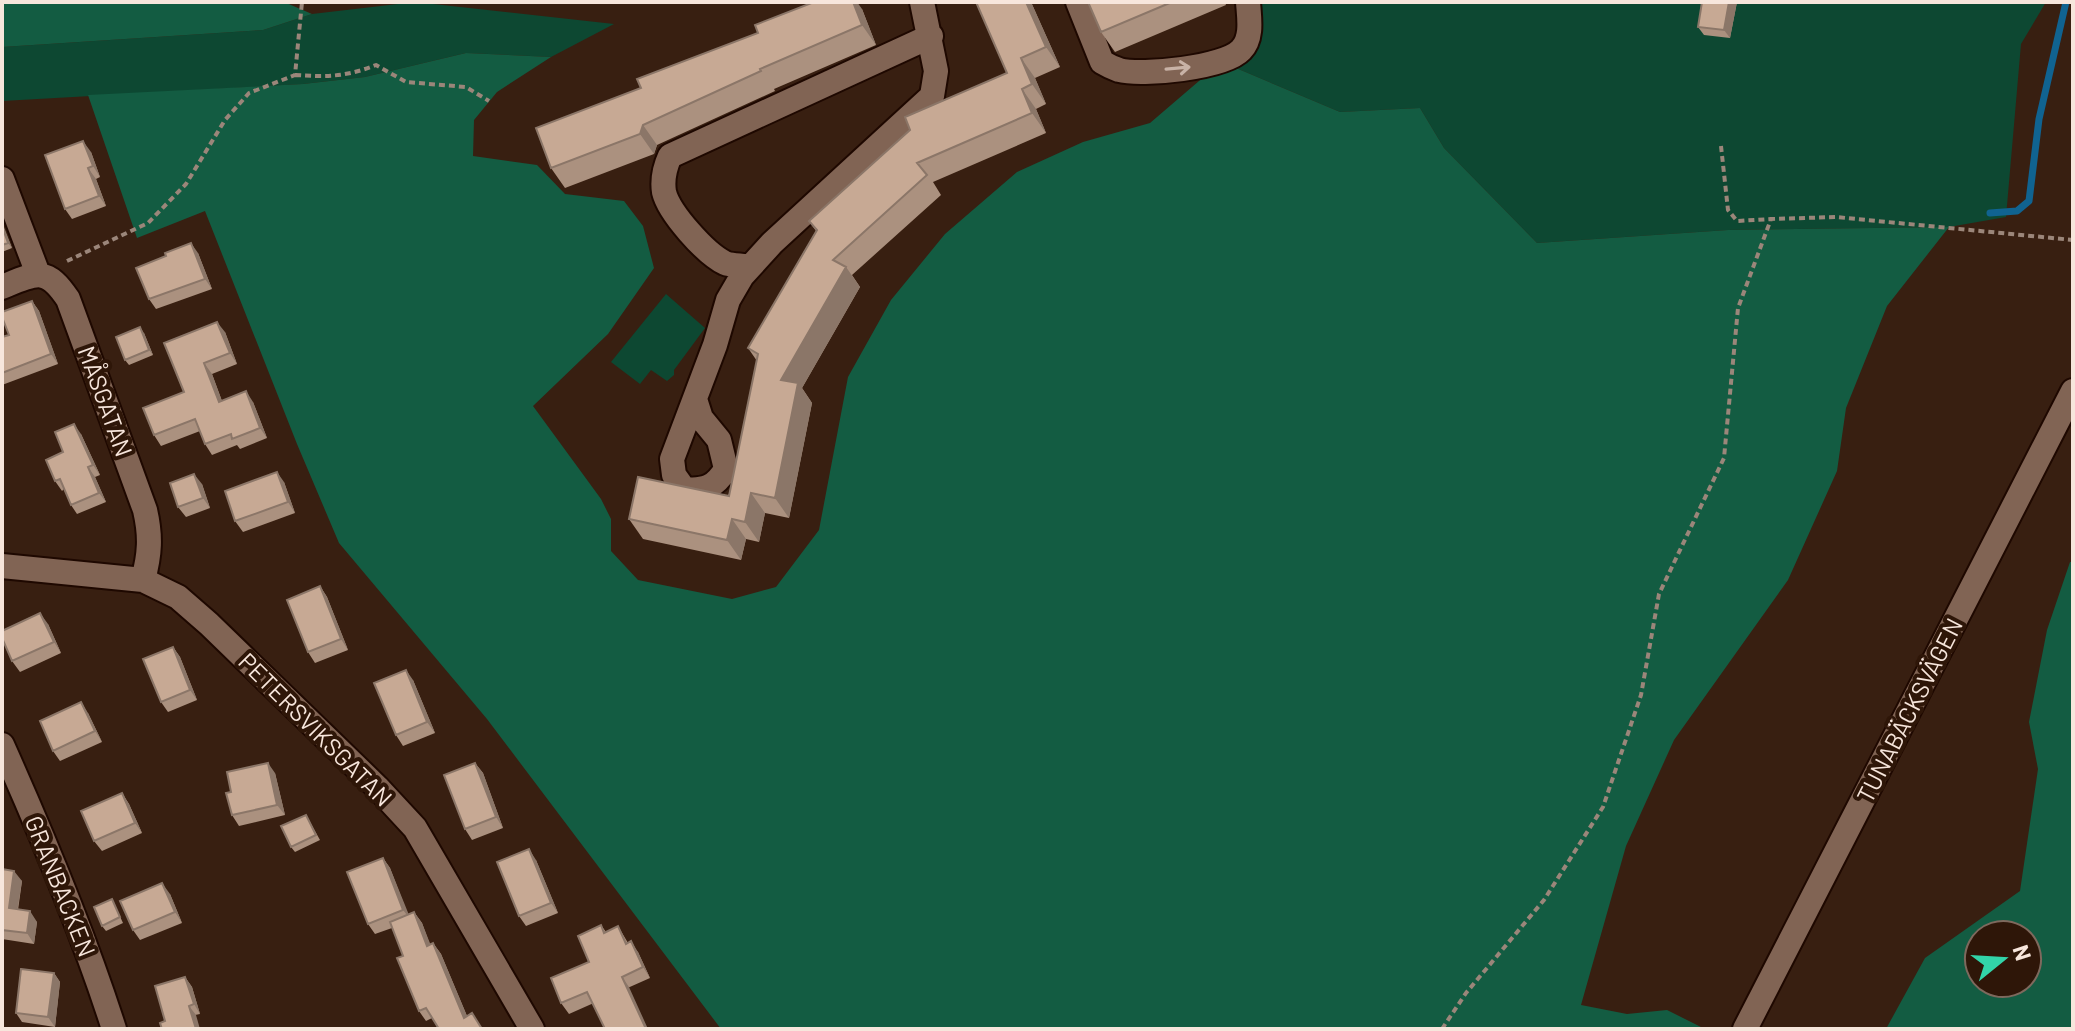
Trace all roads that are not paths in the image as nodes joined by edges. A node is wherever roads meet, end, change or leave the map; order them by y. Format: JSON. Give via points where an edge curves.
{"nodes":[{"id":1,"x":922,"y":2,"type":"edge"},
{"id":2,"x":1078,"y":2,"type":"edge"},
{"id":3,"x":1248,"y":2,"type":"edge"},
{"id":4,"x":931,"y":36,"type":"junction"},
{"id":5,"x":2,"y":179,"type":"edge"},
{"id":6,"x":750,"y":267,"type":"junction"},
{"id":7,"x":47,"y":277,"type":"junction"},
{"id":8,"x":2,"y":287,"type":"edge"},
{"id":9,"x":2073,"y":391,"type":"edge"},
{"id":10,"x":695,"y":399,"type":"dead end"},
{"id":11,"x":2,"y":566,"type":"edge"},
{"id":12,"x":143,"y":580,"type":"junction"},
{"id":13,"x":2,"y":745,"type":"edge"},
{"id":14,"x":114,"y":1029,"type":"edge"},
{"id":15,"x":532,"y":1029,"type":"edge"},
{"id":16,"x":1745,"y":1029,"type":"edge"}],
"edges":[{"from":1,"to":4,"type":"street"},
{"from":2,"to":3,"type":"street","one_way":true,"via":[[1102,62],[1138,72],[1208,66],[1242,50],[1250,29]]},
{"from":4,"to":6,"type":"street","via":[[936,71],[932,96]]},
{"from":4,"to":6,"type":"street","via":[[670,156],[664,194],[679,219],[725,263]]},
{"from":5,"to":7,"type":"street","name":"MÅSGATAN"},
{"from":6,"to":10,"type":"street","via":[[728,300]]},
{"from":7,"to":8,"type":"street"},
{"from":7,"to":12,"type":"street","name":"MÅSGATAN","via":[[68,299],[145,510],[151,534]]},
{"from":9,"to":16,"type":"street","name":"TUNABÄCKSVÄGEN"},
{"from":11,"to":12,"type":"street","name":"PETERSVIKSGATAN"},
{"from":12,"to":15,"type":"street","name":"PETERSVIKSGATAN","via":[[178,597],[209,624],[415,828]]},
{"from":13,"to":14,"type":"street","name":"GRANBACKEN","via":[[55,863]]}]}
